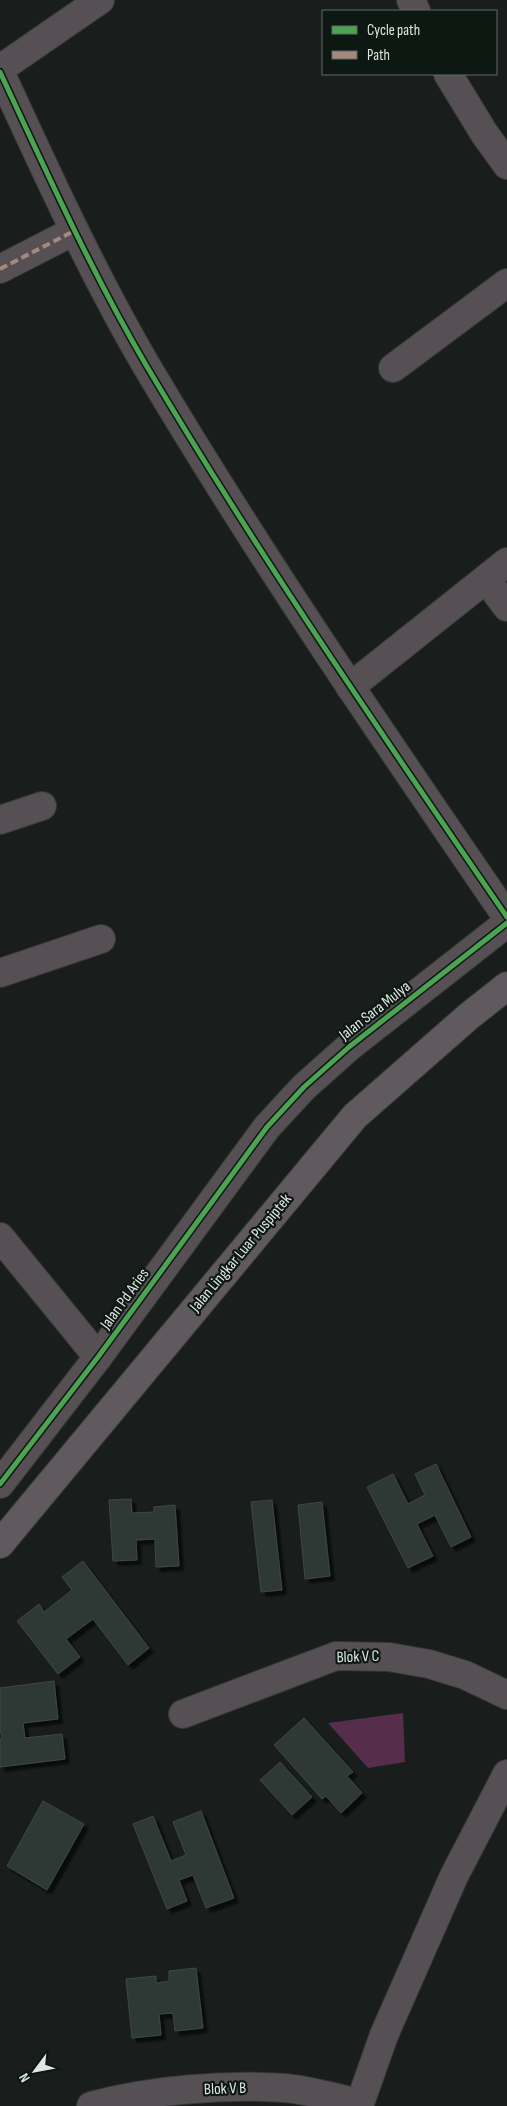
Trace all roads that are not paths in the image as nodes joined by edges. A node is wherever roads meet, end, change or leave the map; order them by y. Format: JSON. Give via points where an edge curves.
{"nodes":[{"id":1,"x":100,"y":0,"type":"edge"},
{"id":2,"x":0,"y":71,"type":"edge"},
{"id":3,"x":449,"y":75,"type":"edge"},
{"id":4,"x":507,"y":165,"type":"edge"},
{"id":5,"x":74,"y":231,"type":"junction"},
{"id":6,"x":0,"y":269,"type":"edge"},
{"id":7,"x":507,"y":283,"type":"edge"},
{"id":8,"x":393,"y":368,"type":"dead end"},
{"id":9,"x":507,"y":562,"type":"edge"},
{"id":10,"x":486,"y":579,"type":"junction"},
{"id":11,"x":507,"y":607,"type":"edge"},
{"id":12,"x":350,"y":687,"type":"junction"},
{"id":13,"x":42,"y":806,"type":"dead end"},
{"id":14,"x":0,"y":820,"type":"edge"},
{"id":15,"x":507,"y":917,"type":"edge"},
{"id":16,"x":507,"y":923,"type":"edge"},
{"id":17,"x":101,"y":939,"type":"dead end"},
{"id":18,"x":0,"y":973,"type":"edge"},
{"id":19,"x":507,"y":986,"type":"edge"},
{"id":20,"x":267,"y":1127,"type":"joint"},
{"id":21,"x":0,"y":1237,"type":"edge"},
{"id":22,"x":98,"y":1357,"type":"junction"},
{"id":23,"x":0,"y":1484,"type":"edge"},
{"id":24,"x":0,"y":1544,"type":"edge"},
{"id":25,"x":507,"y":1695,"type":"edge"},
{"id":26,"x":183,"y":1714,"type":"dead end"},
{"id":27,"x":507,"y":1774,"type":"edge"},
{"id":28,"x":359,"y":2104,"type":"edge"},
{"id":29,"x":91,"y":2106,"type":"edge"}],
"edges":[{"from":1,"to":2,"type":"street"},
{"from":2,"to":5,"type":"street"},
{"from":3,"to":4,"type":"street"},
{"from":5,"to":6,"type":"street"},
{"from":5,"to":12,"type":"street","via":[[145,363]]},
{"from":7,"to":8,"type":"street"},
{"from":9,"to":10,"type":"street"},
{"from":10,"to":11,"type":"street"},
{"from":10,"to":12,"type":"street"},
{"from":12,"to":15,"type":"street"},
{"from":13,"to":14,"type":"street"},
{"from":16,"to":20,"type":"street","name":"Jalan Sara Mulya","via":[[349,1046]]},
{"from":17,"to":18,"type":"street"},
{"from":19,"to":24,"type":"main road","name":"Jalan Lingkar Luar Puspiptek","via":[[355,1116]]},
{"from":20,"to":22,"type":"street","name":"Jalan Pd Aries"},
{"from":21,"to":22,"type":"street"},
{"from":22,"to":23,"type":"street","name":"Jalan Pd Aries"},
{"from":25,"to":26,"type":"street","name":"Blok V C","via":[[465,1675],[429,1664],[389,1657],[336,1656]]},
{"from":27,"to":28,"type":"street","via":[[454,1876],[384,2035]]},
{"from":28,"to":29,"type":"street","name":"Blok V B","via":[[286,2088],[233,2088],[164,2092]]}]}
